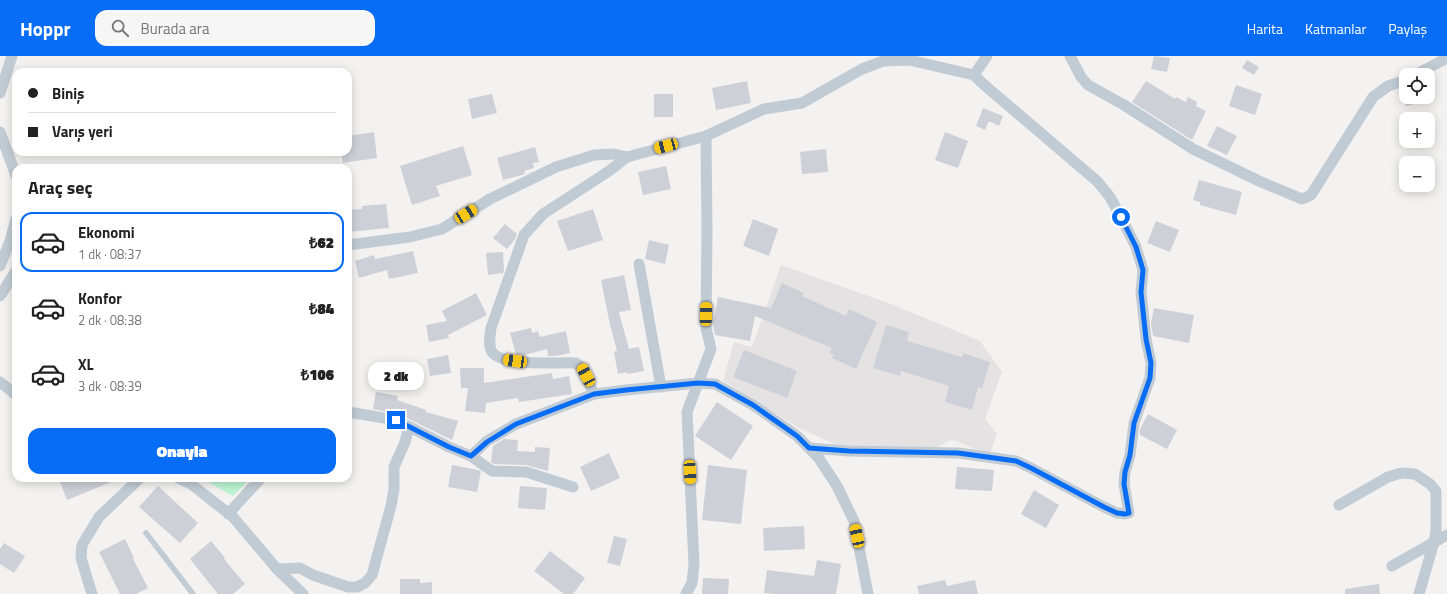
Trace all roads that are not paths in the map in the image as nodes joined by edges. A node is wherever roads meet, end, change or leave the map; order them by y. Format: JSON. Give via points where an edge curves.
{"nodes":[{"id":1,"x":12,"y":56,"type":"edge"},
{"id":2,"x":987,"y":56,"type":"edge"},
{"id":3,"x":1070,"y":56,"type":"edge"},
{"id":4,"x":1447,"y":58,"type":"edge"},
{"id":5,"x":1428,"y":68,"type":"edge"},
{"id":6,"x":974,"y":75,"type":"junction"},
{"id":7,"x":1399,"y":82,"type":"edge"},
{"id":8,"x":0,"y":93,"type":"edge"},
{"id":9,"x":0,"y":132,"type":"edge"},
{"id":10,"x":706,"y":136,"type":"junction"},
{"id":11,"x":626,"y":157,"type":"junction"},
{"id":12,"x":12,"y":165,"type":"edge"},
{"id":13,"x":12,"y":234,"type":"edge"},
{"id":14,"x":352,"y":244,"type":"edge"},
{"id":15,"x":639,"y":264,"type":"dead end"},
{"id":16,"x":0,"y":266,"type":"edge"},
{"id":17,"x":12,"y":277,"type":"edge"},
{"id":18,"x":0,"y":296,"type":"edge"},
{"id":19,"x":0,"y":381,"type":"edge"},
{"id":20,"x":698,"y":383,"type":"junction"},
{"id":21,"x":661,"y":387,"type":"junction"},
{"id":22,"x":12,"y":392,"type":"edge"},
{"id":23,"x":594,"y":394,"type":"junction"},
{"id":24,"x":352,"y":413,"type":"edge"},
{"id":25,"x":409,"y":426,"type":"junction"},
{"id":26,"x":809,"y":448,"type":"junction"},
{"id":27,"x":471,"y":456,"type":"junction"},
{"id":28,"x":136,"y":482,"type":"edge"},
{"id":29,"x":187,"y":482,"type":"edge"},
{"id":30,"x":256,"y":482,"type":"edge"},
{"id":31,"x":573,"y":487,"type":"dead end"},
{"id":32,"x":1436,"y":491,"type":"junction"},
{"id":33,"x":1447,"y":491,"type":"edge"},
{"id":34,"x":1339,"y":505,"type":"dead end"},
{"id":35,"x":228,"y":514,"type":"junction"},
{"id":36,"x":146,"y":533,"type":"dead end"},
{"id":37,"x":1447,"y":535,"type":"edge"},
{"id":38,"x":1434,"y":542,"type":"junction"},
{"id":39,"x":1392,"y":566,"type":"dead end"},
{"id":40,"x":276,"y":569,"type":"junction"},
{"id":41,"x":92,"y":594,"type":"edge"},
{"id":42,"x":193,"y":594,"type":"edge"},
{"id":43,"x":303,"y":594,"type":"edge"},
{"id":44,"x":686,"y":594,"type":"edge"},
{"id":45,"x":868,"y":594,"type":"edge"},
{"id":46,"x":1419,"y":594,"type":"edge"}],
"edges":[{"from":1,"to":8,"type":"street"},
{"from":2,"to":6,"type":"street"},
{"from":3,"to":7,"type":"street","via":[[1088,85],[1193,149],[1302,199],[1311,195],[1373,97],[1388,86]]},
{"from":4,"to":5,"type":"street"},
{"from":6,"to":10,"type":"street","via":[[909,60],[884,61],[862,69],[802,103],[764,109]]},
{"from":6,"to":26,"type":"street","via":[[1096,181],[1110,197],[1136,247],[1143,270],[1141,292],[1151,363],[1150,378],[1134,423],[1125,472],[1124,484],[1129,513],[1117,513],[1016,461],[958,453]]},
{"from":9,"to":12,"type":"street"},
{"from":10,"to":11,"type":"street"},
{"from":10,"to":20,"type":"street","via":[[706,328],[711,349]]},
{"from":11,"to":14,"type":"street","via":[[614,154],[594,155],[556,167],[490,199],[442,229],[410,237]]},
{"from":11,"to":23,"type":"street","via":[[543,214],[524,235],[491,328],[489,341],[493,352],[504,360],[526,363],[576,363],[582,368]]},
{"from":13,"to":16,"type":"street"},
{"from":15,"to":21,"type":"street"},
{"from":17,"to":18,"type":"street"},
{"from":19,"to":22,"type":"street"},
{"from":20,"to":21,"type":"street"},
{"from":20,"to":26,"type":"street","via":[[715,384],[753,405],[797,436]]},
{"from":20,"to":44,"type":"street","via":[[687,412],[694,564],[692,583]]},
{"from":21,"to":23,"type":"street"},
{"from":23,"to":27,"type":"street","via":[[516,424],[487,442]]},
{"from":24,"to":25,"type":"street","via":[[396,420]]},
{"from":25,"to":27,"type":"street"},
{"from":25,"to":40,"type":"street","via":[[394,467],[394,489],[389,514],[372,575],[365,583],[357,587],[348,587],[300,568]]},
{"from":26,"to":45,"type":"street","via":[[837,486],[854,521]]},
{"from":27,"to":31,"type":"street","via":[[492,470],[526,472]]},
{"from":28,"to":41,"type":"street","via":[[99,517],[82,545],[81,558]]},
{"from":29,"to":35,"type":"street"},
{"from":30,"to":35,"type":"street"},
{"from":32,"to":33,"type":"street"},
{"from":32,"to":34,"type":"street","via":[[1415,474],[1401,473],[1388,477]]},
{"from":32,"to":38,"type":"street"},
{"from":35,"to":40,"type":"street"},
{"from":36,"to":42,"type":"lane"},
{"from":37,"to":38,"type":"street"},
{"from":38,"to":39,"type":"street"},
{"from":38,"to":46,"type":"street"},
{"from":40,"to":43,"type":"street"}]}
